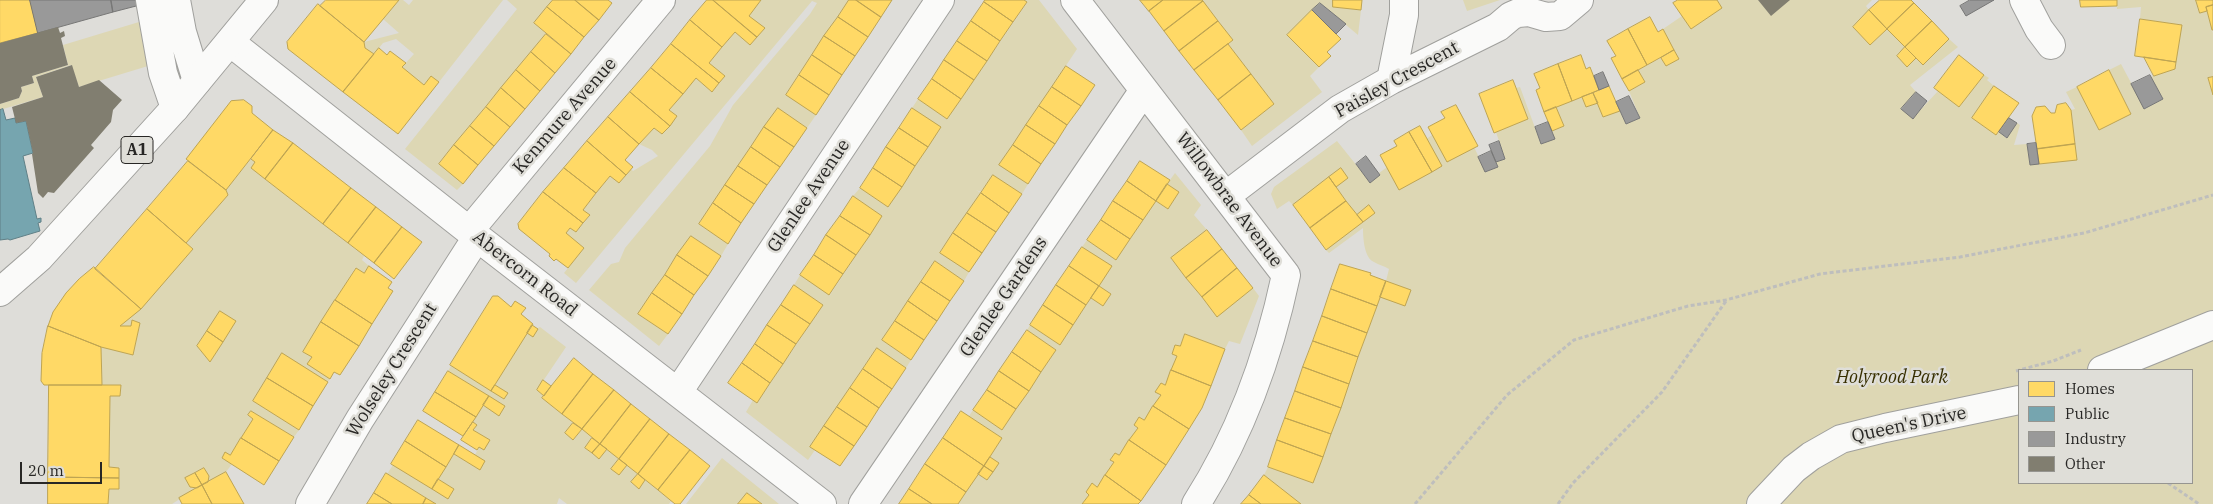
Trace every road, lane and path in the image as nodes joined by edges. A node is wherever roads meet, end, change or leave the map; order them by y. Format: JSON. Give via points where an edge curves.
{"nodes":[{"id":1,"x":150,"y":0,"type":"edge"},
{"id":2,"x":176,"y":0,"type":"edge"},
{"id":3,"x":264,"y":0,"type":"edge"},
{"id":4,"x":661,"y":0,"type":"edge"},
{"id":5,"x":940,"y":0,"type":"edge"},
{"id":6,"x":1075,"y":0,"type":"edge"},
{"id":7,"x":1404,"y":0,"type":"edge"},
{"id":8,"x":1579,"y":0,"type":"edge"},
{"id":9,"x":2024,"y":0,"type":"edge"},
{"id":10,"x":230,"y":42,"type":"junction"},
{"id":11,"x":2051,"y":45,"type":"dead end"},
{"id":12,"x":1391,"y":80,"type":"junction"},
{"id":13,"x":197,"y":81,"type":"junction"},
{"id":14,"x":1144,"y":90,"type":"junction"},
{"id":15,"x":175,"y":108,"type":"junction"},
{"id":16,"x":2213,"y":195,"type":"edge"},
{"id":17,"x":1227,"y":196,"type":"junction"},
{"id":18,"x":473,"y":234,"type":"junction"},
{"id":19,"x":0,"y":292,"type":"edge"},
{"id":20,"x":1726,"y":300,"type":"junction"},
{"id":21,"x":2213,"y":325,"type":"edge"},
{"id":22,"x":2104,"y":369,"type":"edge"},
{"id":23,"x":678,"y":392,"type":"junction"},
{"id":24,"x":2018,"y":400,"type":"edge"},
{"id":25,"x":2169,"y":484,"type":"edge"},
{"id":26,"x":310,"y":504,"type":"edge"},
{"id":27,"x":822,"y":504,"type":"edge"},
{"id":28,"x":864,"y":504,"type":"edge"},
{"id":29,"x":1196,"y":504,"type":"edge"},
{"id":30,"x":1415,"y":504,"type":"edge"},
{"id":31,"x":1558,"y":504,"type":"edge"},
{"id":32,"x":1761,"y":504,"type":"edge"},
{"id":33,"x":2199,"y":504,"type":"edge"}],
"edges":[{"from":1,"to":15,"type":"street","via":[[163,74]]},
{"from":2,"to":13,"type":"street"},
{"from":3,"to":10,"type":"street","number":"A1"},
{"from":4,"to":18,"type":"street","name":"Kenmure Avenue"},
{"from":5,"to":23,"type":"street","name":"Glenlee Avenue"},
{"from":6,"to":14,"type":"street","name":"Willowbrae Avenue"},
{"from":7,"to":12,"type":"street"},
{"from":8,"to":12,"type":"street","name":"Paisley Crescent","via":[[1560,16],[1546,17],[1529,12],[1511,16],[1498,27]]},
{"from":9,"to":11,"type":"street"},
{"from":10,"to":13,"type":"street","number":"A1"},
{"from":10,"to":18,"type":"street","name":"Abercorn Road"},
{"from":12,"to":17,"type":"street","name":"Paisley Crescent","via":[[1340,109]]},
{"from":13,"to":15,"type":"street","number":"A1"},
{"from":14,"to":17,"type":"street","name":"Willowbrae Avenue"},
{"from":14,"to":28,"type":"street","name":"Glenlee Gardens"},
{"from":15,"to":19,"type":"street","number":"A1","via":[[39,258]]},
{"from":16,"to":20,"type":"path","via":[[2084,234],[1960,257],[1820,274]]},
{"from":17,"to":29,"type":"street","name":"Willowbrae Avenue","via":[[1286,275],[1256,382],[1230,443]]},
{"from":18,"to":23,"type":"street","name":"Abercorn Road"},
{"from":18,"to":26,"type":"street","name":"Wolseley Crescent"},
{"from":20,"to":30,"type":"path","via":[[1688,306],[1574,340],[1507,394]]},
{"from":20,"to":31,"type":"path","via":[[1662,392],[1573,483]]},
{"from":21,"to":22,"type":"street"},
{"from":23,"to":27,"type":"street","name":"Abercorn Road"},
{"from":24,"to":32,"type":"street","name":"Queen's Drive","via":[[1841,439],[1794,469]]},
{"from":25,"to":33,"type":"path"}]}
